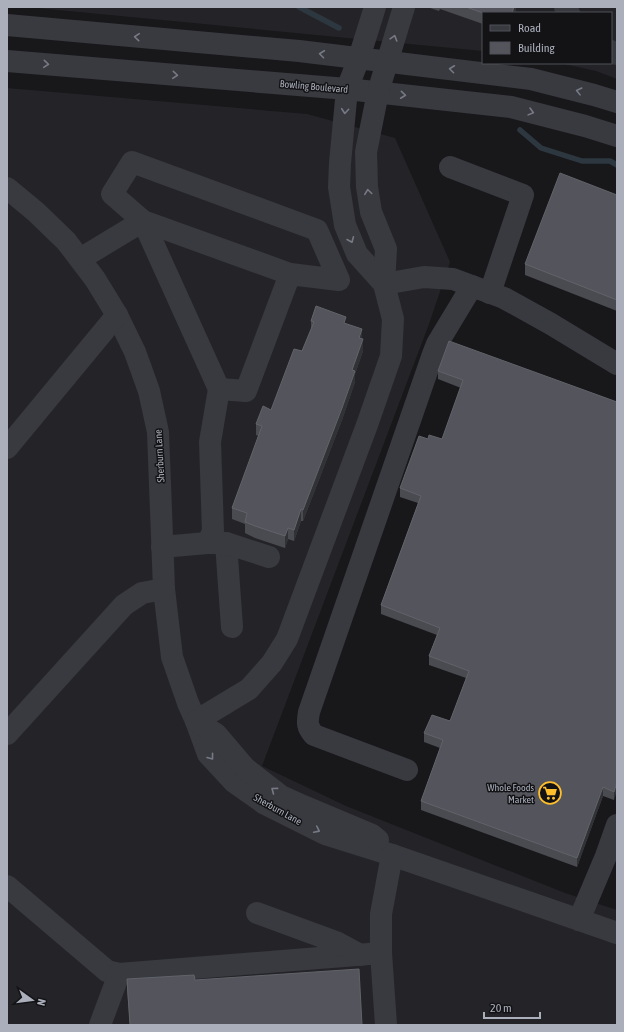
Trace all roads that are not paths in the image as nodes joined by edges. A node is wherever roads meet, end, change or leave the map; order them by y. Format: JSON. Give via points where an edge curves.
{"nodes":[{"id":1,"x":375,"y":7,"type":"edge"},
{"id":2,"x":404,"y":7,"type":"edge"},
{"id":3,"x":7,"y":25,"type":"edge"},
{"id":4,"x":359,"y":58,"type":"junction"},
{"id":5,"x":7,"y":61,"type":"edge"},
{"id":6,"x":387,"y":62,"type":"junction"},
{"id":7,"x":348,"y":89,"type":"junction"},
{"id":8,"x":378,"y":92,"type":"junction"},
{"id":9,"x":617,"y":102,"type":"edge"},
{"id":10,"x":617,"y":136,"type":"edge"},
{"id":11,"x":450,"y":167,"type":"dead end"},
{"id":12,"x":7,"y":188,"type":"edge"},
{"id":13,"x":143,"y":221,"type":"junction"},
{"id":14,"x":80,"y":259,"type":"junction"},
{"id":15,"x":380,"y":272,"type":"junction"},
{"id":16,"x":290,"y":274,"type":"junction"},
{"id":17,"x":339,"y":280,"type":"junction"},
{"id":18,"x":481,"y":289,"type":"junction"},
{"id":19,"x":117,"y":315,"type":"junction"},
{"id":20,"x":617,"y":364,"type":"edge"},
{"id":21,"x":219,"y":389,"type":"junction"},
{"id":22,"x":7,"y":448,"type":"edge"},
{"id":23,"x":217,"y":543,"type":"junction"},
{"id":24,"x":162,"y":547,"type":"junction"},
{"id":25,"x":269,"y":557,"type":"dead end"},
{"id":26,"x":164,"y":589,"type":"junction"},
{"id":27,"x":232,"y":627,"type":"dead end"},
{"id":28,"x":196,"y":721,"type":"junction"},
{"id":29,"x":7,"y":734,"type":"edge"},
{"id":30,"x":407,"y":770,"type":"dead end"},
{"id":31,"x":617,"y":825,"type":"edge"},
{"id":32,"x":392,"y":855,"type":"junction"},
{"id":33,"x":7,"y":886,"type":"edge"},
{"id":34,"x":257,"y":913,"type":"dead end"},
{"id":35,"x":579,"y":920,"type":"junction"},
{"id":36,"x":617,"y":933,"type":"edge"},
{"id":37,"x":371,"y":954,"type":"junction"},
{"id":38,"x":119,"y":974,"type":"junction"},
{"id":39,"x":100,"y":1025,"type":"edge"},
{"id":40,"x":386,"y":1025,"type":"edge"}],
"edges":[{"from":1,"to":4,"type":"street"},
{"from":6,"to":2,"type":"street","one_way":true},
{"from":4,"to":3,"type":"street","one_way":true},
{"from":4,"to":6,"type":"street"},
{"from":4,"to":7,"type":"street"},
{"from":5,"to":7,"type":"street","name":"Bowling Boulevard","one_way":true},
{"from":6,"to":8,"type":"street"},
{"from":9,"to":6,"type":"street","one_way":true,"via":[[531,79]]},
{"from":7,"to":8,"type":"street","name":"Bowling Boulevard"},
{"from":7,"to":15,"type":"street","one_way":true,"via":[[339,187],[345,225],[358,254]]},
{"from":8,"to":10,"type":"street","name":"Bowling Boulevard","one_way":true,"via":[[511,107]]},
{"from":15,"to":8,"type":"street","one_way":true,"via":[[386,249],[370,212],[366,152]]},
{"from":11,"to":18,"type":"street","via":[[523,195]]},
{"from":12,"to":14,"type":"street","name":"Sherburn Lane","via":[[66,241]]},
{"from":13,"to":14,"type":"street"},
{"from":13,"to":16,"type":"street"},
{"from":13,"to":17,"type":"street","via":[[112,194],[132,162],[317,230]]},
{"from":13,"to":21,"type":"street"},
{"from":14,"to":19,"type":"street","name":"Sherburn Lane"},
{"from":15,"to":17,"type":"street"},
{"from":15,"to":18,"type":"street","via":[[453,279]]},
{"from":15,"to":28,"type":"street","via":[[393,319],[391,356],[287,639],[272,663],[249,689]]},
{"from":16,"to":17,"type":"street"},
{"from":16,"to":21,"type":"street","via":[[246,391]]},
{"from":18,"to":20,"type":"street","via":[[504,298]]},
{"from":18,"to":30,"type":"street","via":[[437,344],[432,354],[307,720],[308,729],[314,735]]},
{"from":19,"to":22,"type":"street"},
{"from":19,"to":24,"type":"street","name":"Sherburn Lane","via":[[135,352],[158,432]]},
{"from":21,"to":23,"type":"street","via":[[210,442],[213,532]]},
{"from":23,"to":24,"type":"street"},
{"from":23,"to":25,"type":"street"},
{"from":23,"to":27,"type":"street"},
{"from":24,"to":26,"type":"street","name":"Sherburn Lane"},
{"from":26,"to":28,"type":"street","name":"Sherburn Lane","via":[[172,658]]},
{"from":26,"to":29,"type":"street","via":[[142,593],[124,605]]},
{"from":28,"to":32,"type":"street","name":"Sherburn Lane","via":[[216,734],[245,768],[281,796],[372,835]]},
{"from":31,"to":35,"type":"street"},
{"from":32,"to":35,"type":"street","name":"Sherburn Lane"},
{"from":32,"to":37,"type":"street"},
{"from":33,"to":38,"type":"street","via":[[107,971]]},
{"from":34,"to":37,"type":"street"},
{"from":35,"to":36,"type":"street","name":"Sherburn Lane"},
{"from":37,"to":38,"type":"street"},
{"from":37,"to":40,"type":"street"},
{"from":38,"to":39,"type":"street"}]}
